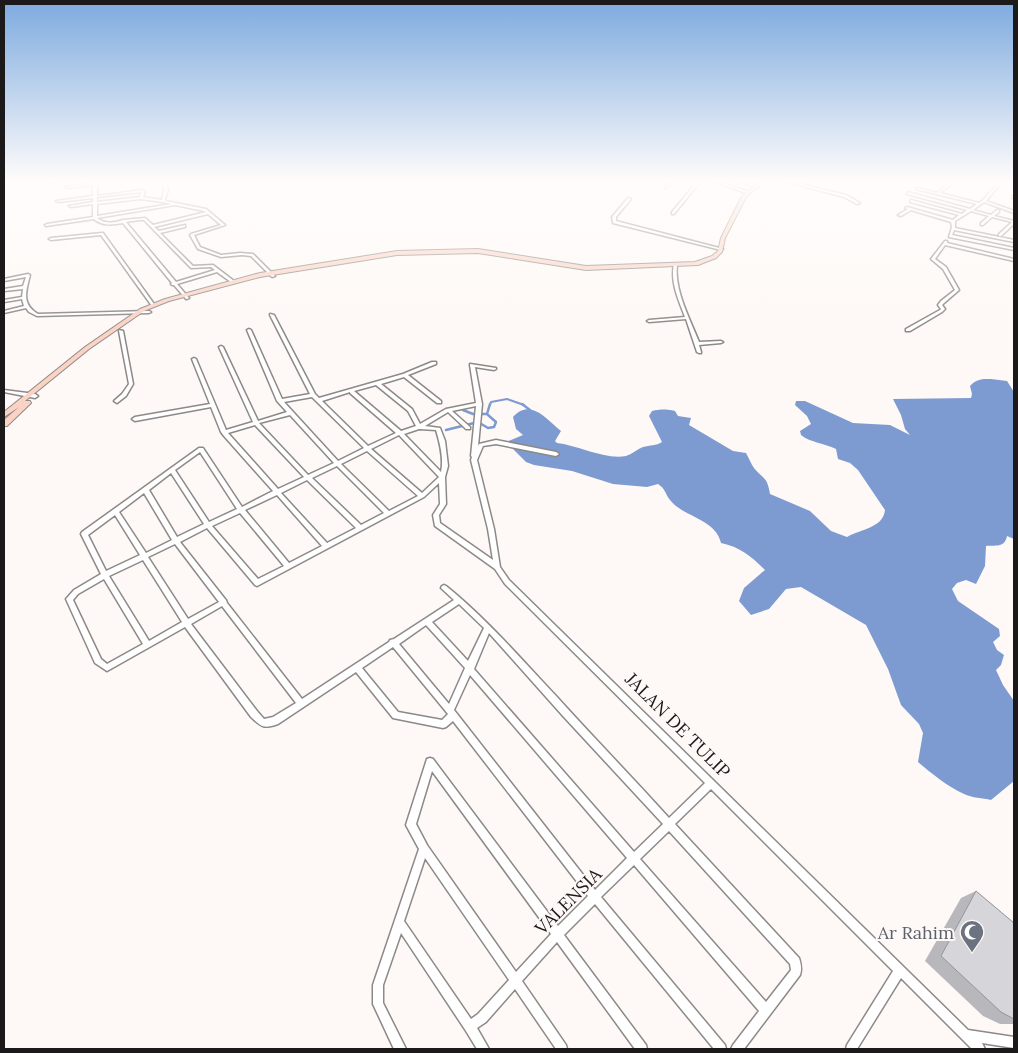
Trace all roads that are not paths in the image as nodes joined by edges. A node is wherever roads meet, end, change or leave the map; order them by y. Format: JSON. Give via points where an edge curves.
{"nodes":[{"id":1,"x":131,"y":231,"type":"edge"},
{"id":2,"x":162,"y":231,"type":"edge"},
{"id":3,"x":204,"y":231,"type":"edge"},
{"id":4,"x":650,"y":231,"type":"edge"},
{"id":5,"x":727,"y":231,"type":"edge"},
{"id":6,"x":732,"y":231,"type":"edge"},
{"id":7,"x":952,"y":231,"type":"edge"},
{"id":8,"x":964,"y":231,"type":"edge"},
{"id":9,"x":1004,"y":231,"type":"edge"},
{"id":10,"x":158,"y":232,"type":"joint"},
{"id":11,"x":1000,"y":235,"type":"dead end"},
{"id":12,"x":950,"y":236,"type":"junction"},
{"id":13,"x":51,"y":239,"type":"dead end"},
{"id":14,"x":724,"y":241,"type":"junction"},
{"id":15,"x":1014,"y":241,"type":"edge"},
{"id":16,"x":944,"y":244,"type":"junction"},
{"id":17,"x":721,"y":249,"type":"junction"},
{"id":18,"x":1014,"y":250,"type":"edge"},
{"id":19,"x":1014,"y":260,"type":"edge"},
{"id":20,"x":675,"y":265,"type":"junction"},
{"id":21,"x":218,"y":270,"type":"junction"},
{"id":22,"x":272,"y":274,"type":"junction"},
{"id":23,"x":4,"y":280,"type":"edge"},
{"id":24,"x":232,"y":281,"type":"junction"},
{"id":25,"x":173,"y":284,"type":"junction"},
{"id":26,"x":25,"y":287,"type":"junction"},
{"id":27,"x":4,"y":290,"type":"edge"},
{"id":28,"x":185,"y":297,"type":"junction"},
{"id":29,"x":22,"y":298,"type":"junction"},
{"id":30,"x":4,"y":301,"type":"edge"},
{"id":31,"x":153,"y":305,"type":"junction"},
{"id":32,"x":26,"y":307,"type":"junction"},
{"id":33,"x":146,"y":311,"type":"junction"},
{"id":34,"x":4,"y":312,"type":"edge"},
{"id":35,"x":272,"y":315,"type":"dead end"},
{"id":36,"x":686,"y":318,"type":"junction"},
{"id":37,"x":648,"y":321,"type":"dead end"},
{"id":38,"x":249,"y":330,"type":"dead end"},
{"id":39,"x":908,"y":330,"type":"dead end"},
{"id":40,"x":121,"y":331,"type":"junction"},
{"id":41,"x":721,"y":342,"type":"dead end"},
{"id":42,"x":697,"y":344,"type":"junction"},
{"id":43,"x":221,"y":347,"type":"dead end"},
{"id":44,"x":699,"y":352,"type":"dead end"},
{"id":45,"x":194,"y":359,"type":"dead end"},
{"id":46,"x":434,"y":363,"type":"dead end"},
{"id":47,"x":494,"y":369,"type":"dead end"},
{"id":48,"x":405,"y":376,"type":"junction"},
{"id":49,"x":378,"y":384,"type":"junction"},
{"id":50,"x":4,"y":391,"type":"edge"},
{"id":51,"x":352,"y":392,"type":"junction"},
{"id":52,"x":27,"y":395,"type":"junction"},
{"id":53,"x":313,"y":395,"type":"junction"},
{"id":54,"x":35,"y":396,"type":"junction"},
{"id":55,"x":318,"y":400,"type":"junction"},
{"id":56,"x":116,"y":401,"type":"dead end"},
{"id":57,"x":280,"y":401,"type":"junction"},
{"id":58,"x":440,"y":402,"type":"dead end"},
{"id":59,"x":212,"y":405,"type":"junction"},
{"id":60,"x":478,"y":406,"type":"junction"},
{"id":61,"x":448,"y":410,"type":"junction"},
{"id":62,"x":290,"y":413,"type":"junction"},
{"id":63,"x":4,"y":415,"type":"edge"},
{"id":64,"x":135,"y":419,"type":"dead end"},
{"id":65,"x":4,"y":424,"type":"edge"},
{"id":66,"x":257,"y":424,"type":"junction"},
{"id":67,"x":419,"y":427,"type":"junction"},
{"id":68,"x":468,"y":428,"type":"dead end"},
{"id":69,"x":224,"y":432,"type":"junction"},
{"id":70,"x":400,"y":433,"type":"junction"},
{"id":71,"x":367,"y":448,"type":"junction"},
{"id":72,"x":556,"y":454,"type":"dead end"},
{"id":73,"x":474,"y":460,"type":"junction"},
{"id":74,"x":337,"y":463,"type":"junction"},
{"id":75,"x":172,"y":470,"type":"junction"},
{"id":76,"x":307,"y":477,"type":"junction"},
{"id":77,"x":442,"y":477,"type":"junction"},
{"id":78,"x":145,"y":488,"type":"junction"},
{"id":79,"x":276,"y":492,"type":"junction"},
{"id":80,"x":422,"y":496,"type":"junction"},
{"id":81,"x":240,"y":510,"type":"junction"},
{"id":82,"x":116,"y":511,"type":"junction"},
{"id":83,"x":388,"y":513,"type":"junction"},
{"id":84,"x":208,"y":525,"type":"junction"},
{"id":85,"x":360,"y":528,"type":"junction"},
{"id":86,"x":176,"y":540,"type":"junction"},
{"id":87,"x":326,"y":546,"type":"junction"},
{"id":88,"x":145,"y":557,"type":"junction"},
{"id":89,"x":288,"y":566,"type":"junction"},
{"id":90,"x":497,"y":567,"type":"junction"},
{"id":91,"x":105,"y":575,"type":"junction"},
{"id":92,"x":444,"y":588,"type":"dead end"},
{"id":93,"x":459,"y":600,"type":"junction"},
{"id":94,"x":224,"y":602,"type":"junction"},
{"id":95,"x":427,"y":621,"type":"junction"},
{"id":96,"x":187,"y":624,"type":"junction"},
{"id":97,"x":487,"y":628,"type":"junction"},
{"id":98,"x":393,"y":642,"type":"junction"},
{"id":99,"x":148,"y":645,"type":"junction"},
{"id":100,"x":357,"y":667,"type":"junction"},
{"id":101,"x":470,"y":669,"type":"junction"},
{"id":102,"x":301,"y":704,"type":"junction"},
{"id":103,"x":452,"y":713,"type":"junction"},
{"id":104,"x":711,"y":783,"type":"junction"},
{"id":105,"x":671,"y":824,"type":"junction"},
{"id":106,"x":424,"y":848,"type":"junction"},
{"id":107,"x":634,"y":859,"type":"junction"},
{"id":108,"x":595,"y":897,"type":"junction"},
{"id":109,"x":400,"y":923,"type":"junction"},
{"id":110,"x":557,"y":934,"type":"junction"},
{"id":111,"x":899,"y":971,"type":"junction"},
{"id":112,"x":515,"y":980,"type":"junction"},
{"id":113,"x":766,"y":1011,"type":"junction"},
{"id":114,"x":470,"y":1027,"type":"junction"},
{"id":115,"x":965,"y":1035,"type":"junction"},
{"id":116,"x":1014,"y":1042,"type":"edge"},
{"id":117,"x":400,"y":1049,"type":"edge"},
{"id":118,"x":483,"y":1049,"type":"edge"},
{"id":119,"x":562,"y":1049,"type":"edge"},
{"id":120,"x":642,"y":1049,"type":"edge"},
{"id":121,"x":721,"y":1049,"type":"edge"},
{"id":122,"x":737,"y":1049,"type":"edge"},
{"id":123,"x":851,"y":1049,"type":"edge"},
{"id":124,"x":980,"y":1049,"type":"edge"}],
"edges":[{"from":1,"to":25,"type":"street"},
{"from":2,"to":10,"type":"street"},
{"from":3,"to":22,"type":"street","via":[[192,235],[202,250],[230,256],[252,255]]},
{"from":4,"to":17,"type":"street"},
{"from":5,"to":14,"type":"street"},
{"from":6,"to":14,"type":"street"},
{"from":7,"to":12,"type":"street"},
{"from":8,"to":15,"type":"street"},
{"from":9,"to":11,"type":"street"},
{"from":10,"to":21,"type":"street","via":[[192,267],[212,266]]},
{"from":12,"to":16,"type":"street"},
{"from":12,"to":18,"type":"street"},
{"from":13,"to":31,"type":"street","via":[[102,234]]},
{"from":14,"to":17,"type":"street"},
{"from":16,"to":19,"type":"street"},
{"from":16,"to":39,"type":"street","via":[[934,258],[945,268],[957,290],[942,302],[941,311]]},
{"from":17,"to":20,"type":"street","via":[[710,260]]},
{"from":20,"to":22,"type":"street","via":[[586,268],[459,250],[404,254]]},
{"from":20,"to":36,"type":"street","via":[[673,275]]},
{"from":21,"to":24,"type":"street"},
{"from":21,"to":25,"type":"street"},
{"from":22,"to":24,"type":"street"},
{"from":22,"to":28,"type":"street"},
{"from":23,"to":26,"type":"street","via":[[28,275]]},
{"from":24,"to":28,"type":"street"},
{"from":25,"to":28,"type":"street"},
{"from":26,"to":27,"type":"street"},
{"from":26,"to":29,"type":"street"},
{"from":28,"to":31,"type":"street"},
{"from":28,"to":33,"type":"street"},
{"from":29,"to":30,"type":"street"},
{"from":29,"to":32,"type":"street"},
{"from":31,"to":33,"type":"street"},
{"from":32,"to":33,"type":"street","via":[[37,315],[45,316]]},
{"from":32,"to":34,"type":"street"},
{"from":33,"to":40,"type":"street"},
{"from":33,"to":52,"type":"street","via":[[87,348]]},
{"from":35,"to":53,"type":"street"},
{"from":36,"to":37,"type":"street"},
{"from":36,"to":42,"type":"street"},
{"from":38,"to":57,"type":"street"},
{"from":40,"to":54,"type":"street"},
{"from":40,"to":56,"type":"street","via":[[131,384]]},
{"from":41,"to":42,"type":"street"},
{"from":42,"to":44,"type":"street"},
{"from":43,"to":66,"type":"street"},
{"from":45,"to":59,"type":"street"},
{"from":46,"to":48,"type":"street"},
{"from":47,"to":60,"type":"street","name":"JALAN DE TULIP","via":[[472,366]]},
{"from":48,"to":49,"type":"street"},
{"from":48,"to":58,"type":"street"},
{"from":49,"to":51,"type":"street"},
{"from":49,"to":67,"type":"street","via":[[410,410]]},
{"from":50,"to":52,"type":"street"},
{"from":51,"to":55,"type":"street"},
{"from":51,"to":70,"type":"street"},
{"from":52,"to":54,"type":"street"},
{"from":52,"to":63,"type":"street"},
{"from":53,"to":55,"type":"street"},
{"from":53,"to":57,"type":"street"},
{"from":54,"to":65,"type":"street"},
{"from":55,"to":71,"type":"street"},
{"from":57,"to":62,"type":"street"},
{"from":59,"to":64,"type":"street"},
{"from":59,"to":69,"type":"street"},
{"from":60,"to":61,"type":"street"},
{"from":60,"to":73,"type":"street","name":"JALAN DE TULIP"},
{"from":61,"to":67,"type":"street"},
{"from":61,"to":68,"type":"street"},
{"from":62,"to":66,"type":"street"},
{"from":62,"to":74,"type":"street"},
{"from":66,"to":69,"type":"street"},
{"from":66,"to":76,"type":"street"},
{"from":67,"to":70,"type":"street"},
{"from":67,"to":77,"type":"street","via":[[438,429],[445,466]]},
{"from":69,"to":79,"type":"street"},
{"from":70,"to":71,"type":"street"},
{"from":70,"to":77,"type":"street"},
{"from":71,"to":74,"type":"street"},
{"from":71,"to":80,"type":"street"},
{"from":72,"to":73,"type":"street","via":[[496,442],[481,445]]},
{"from":73,"to":90,"type":"street","name":"JALAN DE TULIP"},
{"from":74,"to":76,"type":"street"},
{"from":74,"to":83,"type":"street"},
{"from":75,"to":78,"type":"street"},
{"from":75,"to":81,"type":"street","via":[[201,449]]},
{"from":75,"to":84,"type":"street"},
{"from":76,"to":79,"type":"street"},
{"from":76,"to":85,"type":"street"},
{"from":77,"to":80,"type":"street"},
{"from":77,"to":90,"type":"street","via":[[443,504],[436,515],[437,524]]},
{"from":78,"to":82,"type":"street"},
{"from":78,"to":86,"type":"street"},
{"from":79,"to":81,"type":"street"},
{"from":79,"to":87,"type":"street"},
{"from":80,"to":83,"type":"street"},
{"from":81,"to":84,"type":"street"},
{"from":81,"to":89,"type":"street"},
{"from":82,"to":88,"type":"street"},
{"from":82,"to":91,"type":"street","via":[[84,534]]},
{"from":83,"to":85,"type":"street"},
{"from":84,"to":86,"type":"street"},
{"from":84,"to":89,"type":"street","via":[[257,583]]},
{"from":85,"to":87,"type":"street"},
{"from":86,"to":88,"type":"street"},
{"from":86,"to":94,"type":"street"},
{"from":87,"to":89,"type":"street"},
{"from":88,"to":91,"type":"street"},
{"from":88,"to":96,"type":"street"},
{"from":90,"to":104,"type":"street","name":"JALAN DE TULIP","via":[[507,582]]},
{"from":91,"to":99,"type":"street"},
{"from":91,"to":99,"type":"street","via":[[69,599],[98,661],[107,668]]},
{"from":92,"to":93,"type":"street"},
{"from":93,"to":95,"type":"street"},
{"from":93,"to":97,"type":"street"},
{"from":94,"to":96,"type":"street"},
{"from":94,"to":102,"type":"street"},
{"from":95,"to":98,"type":"street"},
{"from":95,"to":101,"type":"street"},
{"from":96,"to":99,"type":"street"},
{"from":96,"to":102,"type":"street","via":[[263,723],[275,721]]},
{"from":97,"to":101,"type":"street"},
{"from":97,"to":105,"type":"street"},
{"from":98,"to":100,"type":"street"},
{"from":98,"to":103,"type":"street"},
{"from":100,"to":102,"type":"street"},
{"from":100,"to":103,"type":"street","via":[[396,715],[444,724]]},
{"from":101,"to":103,"type":"street"},
{"from":101,"to":107,"type":"street"},
{"from":103,"to":108,"type":"street"},
{"from":104,"to":105,"type":"street","name":"VALENSIA"},
{"from":104,"to":111,"type":"street","name":"JALAN DE TULIP"},
{"from":105,"to":107,"type":"street","name":"VALENSIA"},
{"from":105,"to":113,"type":"street","via":[[795,962],[796,971]]},
{"from":106,"to":109,"type":"street"},
{"from":106,"to":110,"type":"street","via":[[411,824],[430,762]]},
{"from":106,"to":112,"type":"street"},
{"from":107,"to":108,"type":"street","name":"VALENSIA"},
{"from":107,"to":113,"type":"street"},
{"from":108,"to":110,"type":"street","name":"VALENSIA"},
{"from":108,"to":121,"type":"street"},
{"from":109,"to":114,"type":"street"},
{"from":109,"to":117,"type":"street","via":[[380,978],[378,1004]]},
{"from":110,"to":112,"type":"street","name":"VALENSIA"},
{"from":110,"to":120,"type":"street"},
{"from":111,"to":115,"type":"street","name":"JALAN DE TULIP"},
{"from":111,"to":123,"type":"street"},
{"from":112,"to":114,"type":"street","name":"VALENSIA"},
{"from":112,"to":119,"type":"street"},
{"from":113,"to":122,"type":"street"},
{"from":114,"to":118,"type":"street"},
{"from":115,"to":116,"type":"street"},
{"from":115,"to":124,"type":"street","name":"JALAN DE TULIP"}]}
